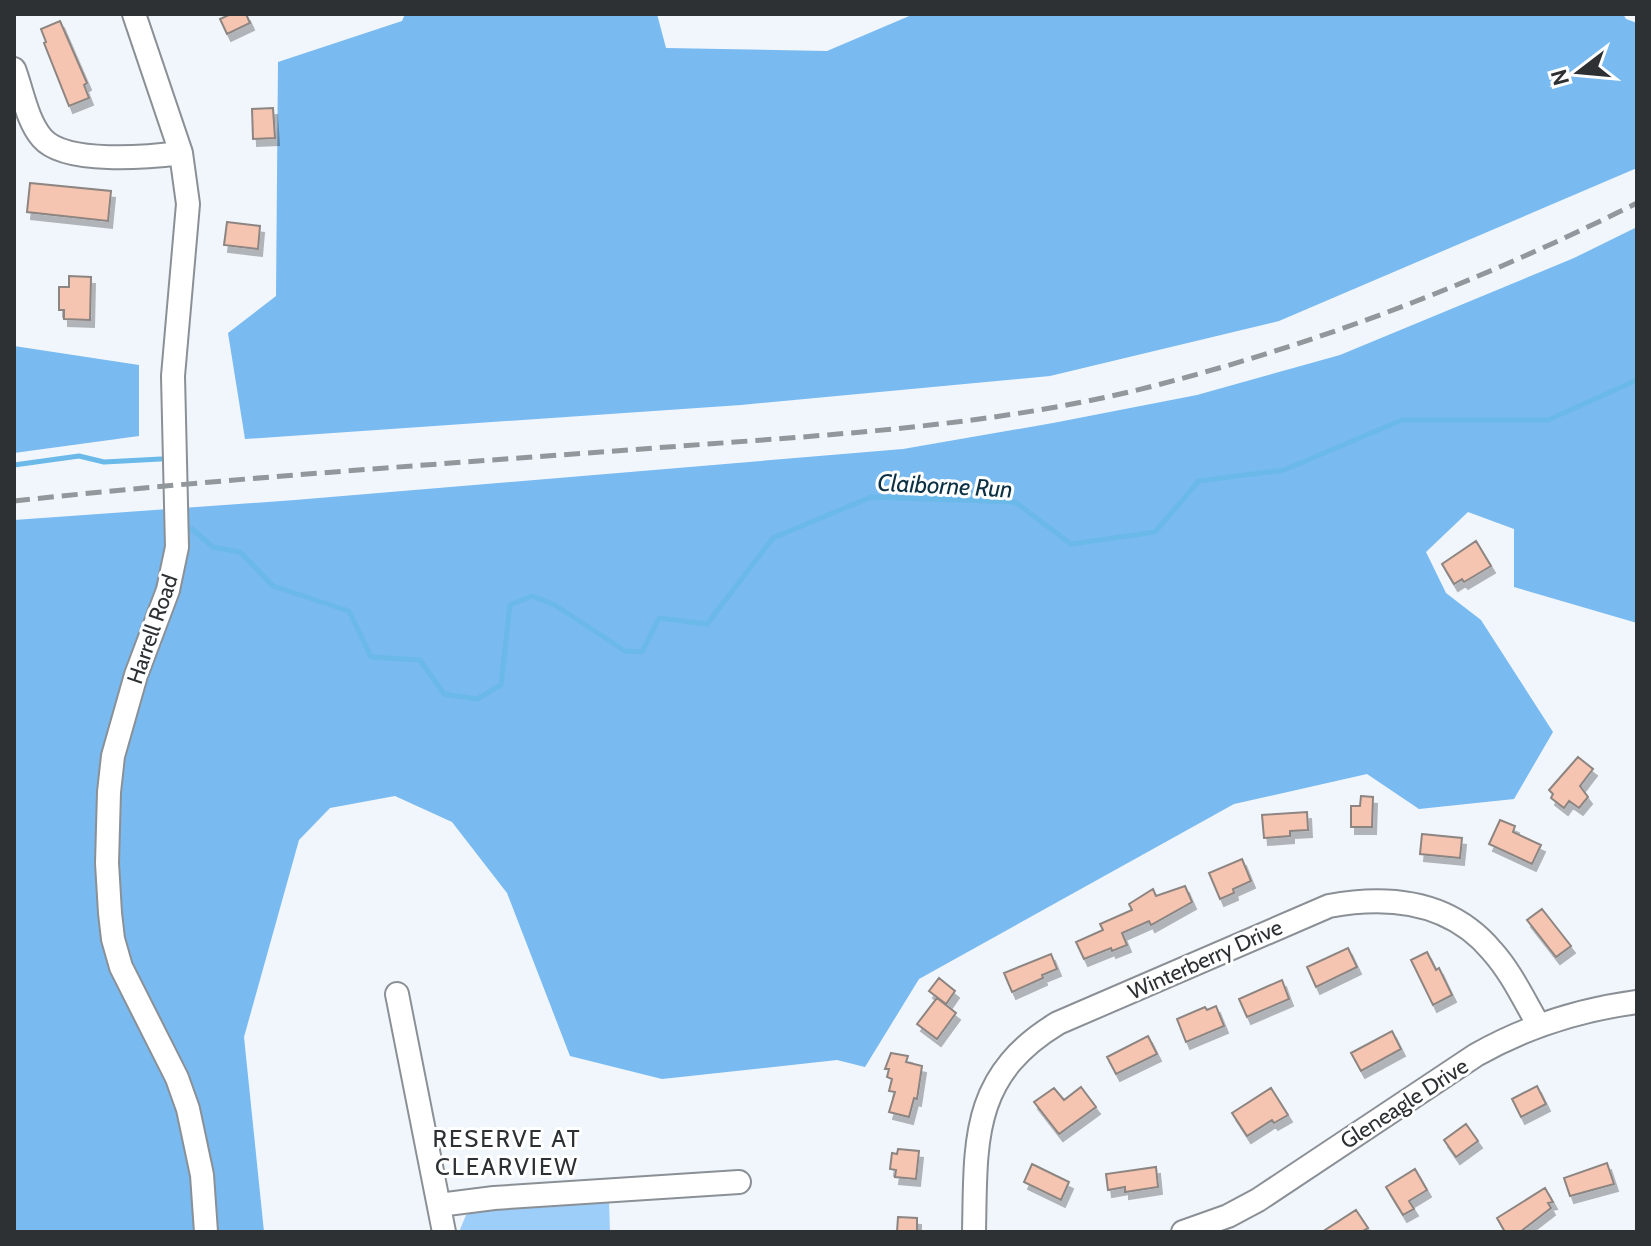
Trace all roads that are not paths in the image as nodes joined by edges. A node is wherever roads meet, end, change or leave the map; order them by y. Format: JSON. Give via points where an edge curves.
{"nodes":[{"id":1,"x":134,"y":14,"type":"edge"},
{"id":2,"x":14,"y":69,"type":"edge"},
{"id":3,"x":181,"y":153,"type":"junction"},
{"id":4,"x":397,"y":994,"type":"dead end"},
{"id":5,"x":1637,"y":1002,"type":"edge"},
{"id":6,"x":1538,"y":1024,"type":"junction"},
{"id":7,"x":739,"y":1182,"type":"dead end"},
{"id":8,"x":439,"y":1205,"type":"junction"},
{"id":9,"x":206,"y":1232,"type":"edge"},
{"id":10,"x":444,"y":1232,"type":"edge"},
{"id":11,"x":974,"y":1232,"type":"edge"},
{"id":12,"x":1183,"y":1232,"type":"edge"}],
"edges":[{"from":1,"to":3,"type":"street","name":"Harrell Road"},
{"from":2,"to":3,"type":"street","via":[[36,128],[62,152],[147,157]]},
{"from":3,"to":9,"type":"street","name":"Harrell Road","via":[[188,204],[173,376],[177,547],[168,590],[116,744],[107,863],[113,939],[121,967],[188,1109],[202,1175]]},
{"from":4,"to":8,"type":"street"},
{"from":5,"to":6,"type":"street","name":"Gleneagle Drive"},
{"from":6,"to":11,"type":"street","name":"Winterberry Drive","via":[[1492,951],[1450,915],[1402,901],[1329,906],[1058,1023],[1027,1045],[997,1081],[979,1125]]},
{"from":6,"to":12,"type":"street","name":"Gleneagle Drive","via":[[1476,1055],[1258,1200]]},
{"from":7,"to":8,"type":"street"},
{"from":8,"to":10,"type":"street"}]}
